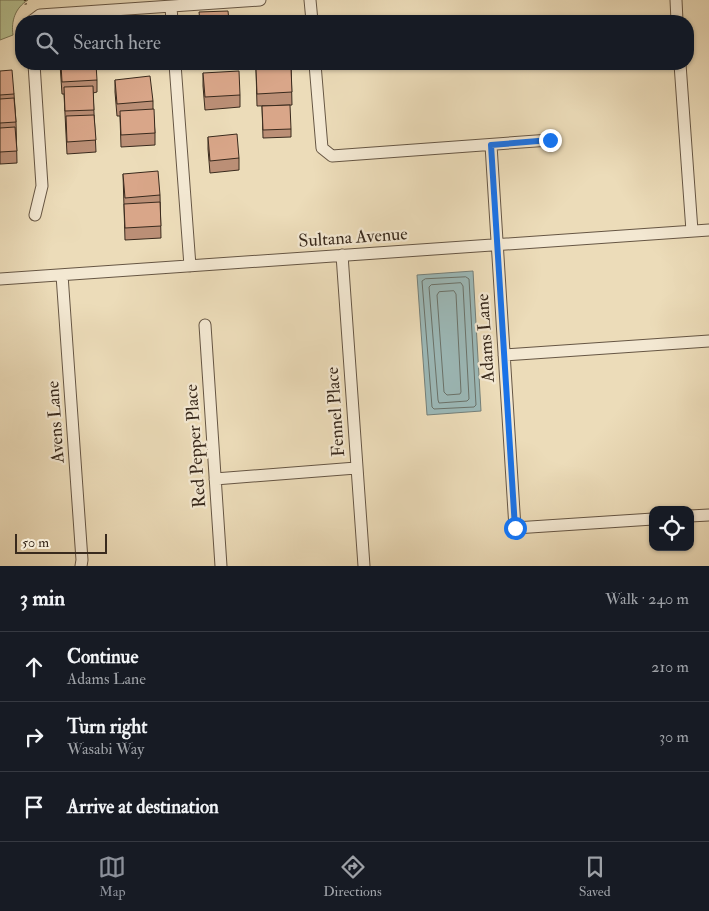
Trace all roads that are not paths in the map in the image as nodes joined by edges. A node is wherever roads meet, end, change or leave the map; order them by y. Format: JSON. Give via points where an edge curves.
{"nodes":[{"id":1,"x":260,"y":0,"type":"edge"},
{"id":2,"x":310,"y":0,"type":"edge"},
{"id":3,"x":676,"y":0,"type":"edge"},
{"id":4,"x":171,"y":6,"type":"junction"},
{"id":5,"x":40,"y":15,"type":"edge"},
{"id":6,"x":172,"y":15,"type":"edge"},
{"id":7,"x":311,"y":15,"type":"edge"},
{"id":8,"x":677,"y":15,"type":"edge"},
{"id":9,"x":34,"y":70,"type":"edge"},
{"id":10,"x":175,"y":70,"type":"edge"},
{"id":11,"x":316,"y":70,"type":"edge"},
{"id":12,"x":680,"y":70,"type":"edge"},
{"id":13,"x":550,"y":140,"type":"dead end"},
{"id":14,"x":491,"y":145,"type":"junction"},
{"id":15,"x":34,"y":215,"type":"dead end"},
{"id":16,"x":709,"y":230,"type":"edge"},
{"id":17,"x":692,"y":231,"type":"junction"},
{"id":18,"x":496,"y":245,"type":"junction"},
{"id":19,"x":342,"y":255,"type":"junction"},
{"id":20,"x":190,"y":266,"type":"junction"},
{"id":21,"x":62,"y":275,"type":"junction"},
{"id":22,"x":0,"y":280,"type":"edge"},
{"id":23,"x":205,"y":324,"type":"dead end"},
{"id":24,"x":709,"y":341,"type":"edge"},
{"id":25,"x":504,"y":354,"type":"junction"},
{"id":26,"x":356,"y":468,"type":"junction"},
{"id":27,"x":215,"y":479,"type":"junction"},
{"id":28,"x":709,"y":515,"type":"edge"},
{"id":29,"x":694,"y":516,"type":"edge"},
{"id":30,"x":649,"y":519,"type":"edge"},
{"id":31,"x":82,"y":566,"type":"edge"},
{"id":32,"x":221,"y":566,"type":"edge"},
{"id":33,"x":364,"y":566,"type":"edge"}],
"edges":[{"from":1,"to":4,"type":"street"},
{"from":2,"to":7,"type":"street"},
{"from":3,"to":8,"type":"street"},
{"from":4,"to":5,"type":"street"},
{"from":4,"to":6,"type":"street"},
{"from":9,"to":15,"type":"street","via":[[42,186]]},
{"from":10,"to":20,"type":"street"},
{"from":11,"to":14,"type":"street","via":[[322,148],[332,156]]},
{"from":12,"to":17,"type":"street"},
{"from":13,"to":14,"type":"street"},
{"from":14,"to":18,"type":"street","name":"Adams Lane"},
{"from":16,"to":17,"type":"street","name":"Sultana Avenue"},
{"from":17,"to":18,"type":"street","name":"Sultana Avenue"},
{"from":18,"to":19,"type":"street","name":"Sultana Avenue"},
{"from":18,"to":25,"type":"street","name":"Adams Lane"},
{"from":19,"to":20,"type":"street","name":"Sultana Avenue"},
{"from":19,"to":26,"type":"street","name":"Fennel Place"},
{"from":20,"to":21,"type":"street","name":"Sultana Avenue"},
{"from":21,"to":22,"type":"street","name":"Sultana Avenue"},
{"from":21,"to":31,"type":"street","name":"Avens Lane"},
{"from":23,"to":27,"type":"street","name":"Red Pepper Place"},
{"from":24,"to":25,"type":"street"},
{"from":25,"to":30,"type":"street","name":"Adams Lane","via":[[515,528]]},
{"from":26,"to":27,"type":"street"},
{"from":26,"to":33,"type":"street","name":"Fennel Place"},
{"from":27,"to":32,"type":"street","name":"Red Pepper Place"},
{"from":28,"to":29,"type":"street"}]}
